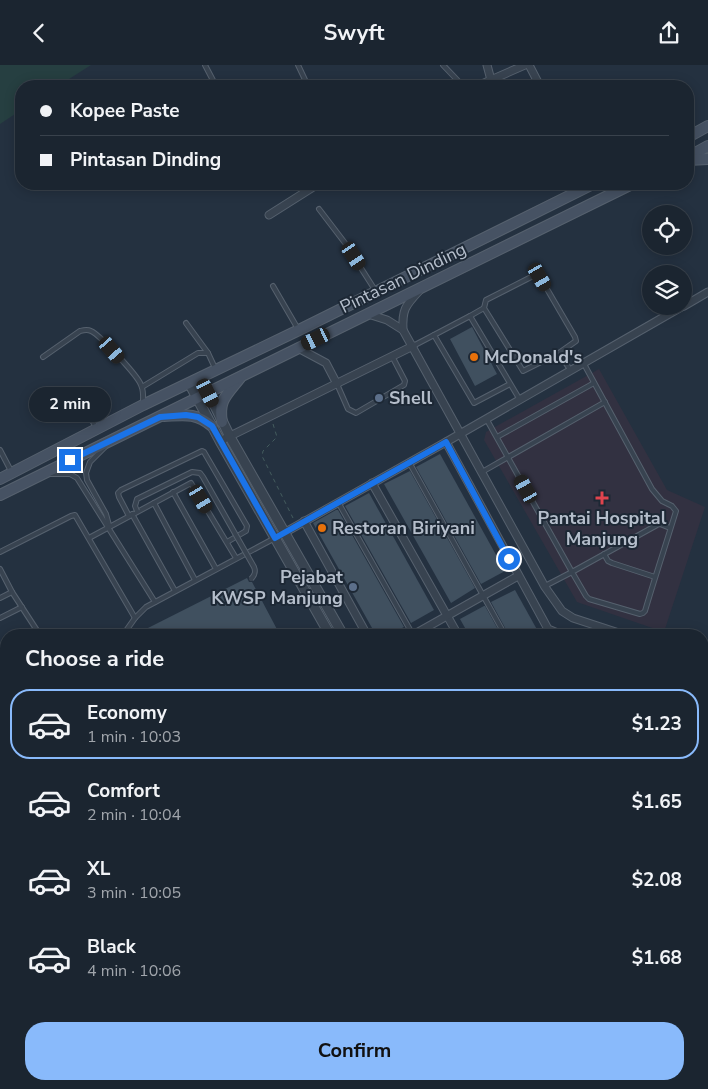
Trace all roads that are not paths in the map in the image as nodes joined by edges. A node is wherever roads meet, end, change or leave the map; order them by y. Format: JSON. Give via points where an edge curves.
{"nodes":[{"id":1,"x":206,"y":65,"type":"edge"},
{"id":2,"x":298,"y":65,"type":"edge"},
{"id":3,"x":443,"y":65,"type":"edge"},
{"id":4,"x":487,"y":65,"type":"edge"},
{"id":5,"x":525,"y":65,"type":"edge"},
{"id":6,"x":529,"y":65,"type":"edge"},
{"id":7,"x":213,"y":80,"type":"edge"},
{"id":8,"x":305,"y":80,"type":"edge"},
{"id":9,"x":457,"y":80,"type":"edge"},
{"id":10,"x":491,"y":80,"type":"edge"},
{"id":11,"x":493,"y":80,"type":"edge"},
{"id":12,"x":537,"y":80,"type":"edge"},
{"id":13,"x":708,"y":127,"type":"edge"},
{"id":14,"x":694,"y":134,"type":"edge"},
{"id":15,"x":708,"y":146,"type":"edge"},
{"id":16,"x":694,"y":154,"type":"edge"},
{"id":17,"x":694,"y":158,"type":"edge"},
{"id":18,"x":708,"y":159,"type":"edge"},
{"id":19,"x":309,"y":190,"type":"edge"},
{"id":20,"x":572,"y":190,"type":"edge"},
{"id":21,"x":620,"y":190,"type":"edge"},
{"id":22,"x":319,"y":209,"type":"dead end"},
{"id":23,"x":269,"y":215,"type":"dead end"},
{"id":24,"x":273,"y":286,"type":"dead end"},
{"id":25,"x":424,"y":286,"type":"junction"},
{"id":26,"x":376,"y":292,"type":"junction"},
{"id":27,"x":708,"y":292,"type":"edge"},
{"id":28,"x":692,"y":301,"type":"edge"},
{"id":29,"x":484,"y":308,"type":"junction"},
{"id":30,"x":368,"y":314,"type":"junction"},
{"id":31,"x":668,"y":315,"type":"edge"},
{"id":32,"x":470,"y":316,"type":"junction"},
{"id":33,"x":186,"y":323,"type":"dead end"},
{"id":34,"x":299,"y":330,"type":"junction"},
{"id":35,"x":403,"y":330,"type":"junction"},
{"id":36,"x":434,"y":335,"type":"junction"},
{"id":37,"x":412,"y":346,"type":"junction"},
{"id":38,"x":298,"y":348,"type":"junction"},
{"id":39,"x":208,"y":353,"type":"junction"},
{"id":40,"x":559,"y":353,"type":"junction"},
{"id":41,"x":392,"y":356,"type":"junction"},
{"id":42,"x":44,"y":357,"type":"dead end"},
{"id":43,"x":584,"y":364,"type":"junction"},
{"id":44,"x":216,"y":370,"type":"junction"},
{"id":45,"x":571,"y":371,"type":"junction"},
{"id":46,"x":242,"y":376,"type":"junction"},
{"id":47,"x":201,"y":377,"type":"junction"},
{"id":48,"x":189,"y":383,"type":"junction"},
{"id":49,"x":594,"y":383,"type":"junction"},
{"id":50,"x":336,"y":384,"type":"junction"},
{"id":51,"x":510,"y":384,"type":"junction"},
{"id":52,"x":142,"y":387,"type":"junction"},
{"id":53,"x":73,"y":390,"type":"dead end"},
{"id":54,"x":208,"y":393,"type":"junction"},
{"id":55,"x":197,"y":398,"type":"junction"},
{"id":56,"x":520,"y":401,"type":"junction"},
{"id":57,"x":604,"y":402,"type":"junction"},
{"id":58,"x":143,"y":405,"type":"junction"},
{"id":59,"x":160,"y":417,"type":"junction"},
{"id":60,"x":486,"y":420,"type":"junction"},
{"id":61,"x":217,"y":424,"type":"junction"},
{"id":62,"x":98,"y":429,"type":"junction"},
{"id":63,"x":460,"y":434,"type":"junction"},
{"id":64,"x":230,"y":437,"type":"junction"},
{"id":65,"x":496,"y":437,"type":"junction"},
{"id":66,"x":113,"y":439,"type":"junction"},
{"id":67,"x":220,"y":441,"type":"junction"},
{"id":68,"x":446,"y":442,"type":"junction"},
{"id":69,"x":0,"y":450,"type":"edge"},
{"id":70,"x":507,"y":456,"type":"junction"},
{"id":71,"x":409,"y":462,"type":"junction"},
{"id":72,"x":482,"y":472,"type":"junction"},
{"id":73,"x":12,"y":473,"type":"junction"},
{"id":74,"x":41,"y":474,"type":"junction"},
{"id":75,"x":0,"y":479,"type":"edge"},
{"id":76,"x":372,"y":483,"type":"junction"},
{"id":77,"x":174,"y":492,"type":"junction"},
{"id":78,"x":0,"y":495,"type":"edge"},
{"id":79,"x":338,"y":502,"type":"junction"},
{"id":80,"x":154,"y":503,"type":"junction"},
{"id":81,"x":137,"y":511,"type":"junction"},
{"id":82,"x":130,"y":515,"type":"junction"},
{"id":83,"x":304,"y":521,"type":"junction"},
{"id":84,"x":109,"y":527,"type":"junction"},
{"id":85,"x":670,"y":529,"type":"junction"},
{"id":86,"x":285,"y":533,"type":"junction"},
{"id":87,"x":89,"y":538,"type":"junction"},
{"id":88,"x":275,"y":538,"type":"junction"},
{"id":89,"x":227,"y":542,"type":"junction"},
{"id":90,"x":0,"y":552,"type":"edge"},
{"id":91,"x":604,"y":554,"type":"junction"},
{"id":92,"x":236,"y":558,"type":"junction"},
{"id":93,"x":0,"y":569,"type":"edge"},
{"id":94,"x":216,"y":569,"type":"junction"},
{"id":95,"x":572,"y":571,"type":"junction"},
{"id":96,"x":518,"y":576,"type":"junction"},
{"id":97,"x":655,"y":577,"type":"junction"},
{"id":98,"x":251,"y":579,"type":"dead end"},
{"id":99,"x":195,"y":580,"type":"junction"},
{"id":100,"x":545,"y":587,"type":"junction"},
{"id":101,"x":175,"y":591,"type":"junction"},
{"id":102,"x":12,"y":592,"type":"junction"},
{"id":103,"x":484,"y":596,"type":"junction"},
{"id":104,"x":0,"y":598,"type":"edge"},
{"id":105,"x":155,"y":602,"type":"junction"},
{"id":106,"x":22,"y":607,"type":"junction"},
{"id":107,"x":448,"y":616,"type":"junction"},
{"id":108,"x":0,"y":618,"type":"edge"},
{"id":109,"x":135,"y":618,"type":"junction"},
{"id":110,"x":36,"y":629,"type":"edge"},
{"id":111,"x":127,"y":629,"type":"edge"},
{"id":112,"x":327,"y":629,"type":"edge"},
{"id":113,"x":340,"y":629,"type":"edge"},
{"id":114,"x":364,"y":629,"type":"edge"},
{"id":115,"x":410,"y":629,"type":"edge"},
{"id":116,"x":424,"y":629,"type":"edge"},
{"id":117,"x":455,"y":629,"type":"edge"},
{"id":118,"x":502,"y":629,"type":"edge"},
{"id":119,"x":548,"y":629,"type":"edge"},
{"id":120,"x":607,"y":629,"type":"edge"}],
"edges":[{"from":1,"to":7,"type":"lane"},
{"from":2,"to":8,"type":"lane"},
{"from":3,"to":9,"type":"lane"},
{"from":4,"to":10,"type":"street"},
{"from":5,"to":11,"type":"street"},
{"from":6,"to":12,"type":"street"},
{"from":13,"to":14,"type":"main road"},
{"from":15,"to":16,"type":"main road"},
{"from":17,"to":18,"type":"main road"},
{"from":19,"to":23,"type":"street"},
{"from":20,"to":26,"type":"main road","name":"Pintasan Dinding"},
{"from":21,"to":25,"type":"main road","name":"Pintasan Dinding"},
{"from":22,"to":26,"type":"lane"},
{"from":24,"to":34,"type":"lane"},
{"from":25,"to":30,"type":"main road","name":"Pintasan Dinding"},
{"from":25,"to":35,"type":"street","via":[[407,303],[403,312]]},
{"from":26,"to":34,"type":"main road","name":"Pintasan Dinding"},
{"from":27,"to":28,"type":"street"},
{"from":29,"to":32,"type":"lane"},
{"from":29,"to":40,"type":"lane","via":[[524,371]]},
{"from":29,"to":40,"type":"lane","via":[[486,300],[538,275],[576,337],[574,344]]},
{"from":30,"to":35,"type":"street","via":[[388,320]]},
{"from":30,"to":38,"type":"main road","name":"Pintasan Dinding"},
{"from":31,"to":43,"type":"street"},
{"from":32,"to":36,"type":"lane"},
{"from":32,"to":51,"type":"lane"},
{"from":33,"to":39,"type":"lane"},
{"from":34,"to":44,"type":"main road","name":"Pintasan Dinding"},
{"from":35,"to":37,"type":"street"},
{"from":36,"to":37,"type":"lane"},
{"from":36,"to":51,"type":"lane","via":[[474,403]]},
{"from":37,"to":41,"type":"street"},
{"from":37,"to":63,"type":"street"},
{"from":38,"to":46,"type":"main road","name":"Pintasan Dinding"},
{"from":38,"to":50,"type":"street","via":[[326,363]]},
{"from":39,"to":44,"type":"lane"},
{"from":39,"to":52,"type":"lane","via":[[198,353]]},
{"from":40,"to":45,"type":"lane"},
{"from":41,"to":50,"type":"street"},
{"from":41,"to":50,"type":"lane","via":[[404,385],[356,413],[348,409]]},
{"from":42,"to":52,"type":"lane","via":[[84,329],[112,350]]},
{"from":43,"to":45,"type":"street"},
{"from":43,"to":49,"type":"lane"},
{"from":44,"to":47,"type":"main road","name":"Pintasan Dinding"},
{"from":45,"to":56,"type":"street"},
{"from":46,"to":54,"type":"main road","name":"Pintasan Dinding"},
{"from":46,"to":61,"type":"main road","via":[[221,403]]},
{"from":47,"to":48,"type":"main road","name":"Pintasan Dinding"},
{"from":47,"to":54,"type":"street"},
{"from":48,"to":55,"type":"street"},
{"from":48,"to":58,"type":"main road","name":"Pintasan Dinding"},
{"from":49,"to":57,"type":"lane"},
{"from":49,"to":65,"type":"lane"},
{"from":50,"to":64,"type":"street"},
{"from":51,"to":56,"type":"lane"},
{"from":52,"to":58,"type":"lane"},
{"from":53,"to":62,"type":"lane"},
{"from":54,"to":55,"type":"main road","name":"Pintasan Dinding"},
{"from":54,"to":61,"type":"street"},
{"from":55,"to":59,"type":"main road","name":"Pintasan Dinding"},
{"from":55,"to":61,"type":"street"},
{"from":56,"to":60,"type":"street"},
{"from":57,"to":70,"type":"lane"},
{"from":57,"to":85,"type":"lane","via":[[652,489],[676,511]]},
{"from":58,"to":62,"type":"main road","name":"Pintasan Dinding"},
{"from":59,"to":61,"type":"main road","via":[[186,415]]},
{"from":59,"to":66,"type":"main road","name":"Pintasan Dinding"},
{"from":60,"to":63,"type":"street"},
{"from":60,"to":65,"type":"lane"},
{"from":61,"to":64,"type":"street"},
{"from":61,"to":67,"type":"street"},
{"from":62,"to":73,"type":"main road","name":"Pintasan Dinding"},
{"from":63,"to":68,"type":"street"},
{"from":63,"to":72,"type":"street"},
{"from":64,"to":67,"type":"street"},
{"from":64,"to":86,"type":"street"},
{"from":65,"to":70,"type":"lane"},
{"from":66,"to":74,"type":"main road","name":"Pintasan Dinding"},
{"from":66,"to":84,"type":"lane","via":[[90,462],[86,473]]},
{"from":67,"to":88,"type":"street"},
{"from":68,"to":71,"type":"street"},
{"from":68,"to":96,"type":"street"},
{"from":69,"to":73,"type":"lane"},
{"from":70,"to":72,"type":"lane"},
{"from":70,"to":95,"type":"lane"},
{"from":71,"to":76,"type":"street"},
{"from":71,"to":103,"type":"lane"},
{"from":72,"to":100,"type":"street"},
{"from":73,"to":75,"type":"main road","name":"Pintasan Dinding"},
{"from":74,"to":78,"type":"main road","name":"Pintasan Dinding"},
{"from":74,"to":84,"type":"lane","via":[[75,476]]},
{"from":76,"to":79,"type":"street"},
{"from":76,"to":107,"type":"street"},
{"from":77,"to":80,"type":"lane"},
{"from":77,"to":89,"type":"lane","via":[[188,484],[193,485]]},
{"from":77,"to":94,"type":"lane"},
{"from":79,"to":83,"type":"street"},
{"from":79,"to":115,"type":"lane"},
{"from":80,"to":81,"type":"lane"},
{"from":80,"to":99,"type":"lane"},
{"from":81,"to":82,"type":"lane"},
{"from":81,"to":98,"type":"lane","bridge":true,"via":[[134,502],[137,499],[192,472],[200,473],[256,571]]},
{"from":82,"to":84,"type":"lane"},
{"from":82,"to":89,"type":"lane","via":[[118,497],[121,490],[202,451],[247,526],[246,531]]},
{"from":82,"to":101,"type":"lane"},
{"from":83,"to":86,"type":"street"},
{"from":83,"to":114,"type":"street"},
{"from":84,"to":87,"type":"lane"},
{"from":84,"to":105,"type":"lane"},
{"from":85,"to":91,"type":"lane","via":[[656,525]]},
{"from":85,"to":97,"type":"lane"},
{"from":86,"to":88,"type":"street"},
{"from":86,"to":113,"type":"street"},
{"from":87,"to":90,"type":"lane","via":[[75,515]]},
{"from":87,"to":109,"type":"lane"},
{"from":88,"to":92,"type":"lane"},
{"from":88,"to":112,"type":"street"},
{"from":89,"to":92,"type":"lane"},
{"from":91,"to":95,"type":"lane"},
{"from":91,"to":97,"type":"lane","via":[[612,563]]},
{"from":92,"to":94,"type":"lane"},
{"from":93,"to":102,"type":"lane"},
{"from":94,"to":99,"type":"lane"},
{"from":95,"to":97,"type":"lane","via":[[589,599],[640,614],[645,611]]},
{"from":95,"to":100,"type":"lane"},
{"from":96,"to":103,"type":"street"},
{"from":96,"to":119,"type":"street"},
{"from":99,"to":101,"type":"lane"},
{"from":100,"to":120,"type":"street","via":[[562,611]]},
{"from":101,"to":105,"type":"lane"},
{"from":102,"to":104,"type":"lane"},
{"from":102,"to":106,"type":"lane"},
{"from":103,"to":107,"type":"street"},
{"from":103,"to":118,"type":"lane"},
{"from":105,"to":109,"type":"lane"},
{"from":106,"to":108,"type":"lane"},
{"from":106,"to":110,"type":"lane"},
{"from":107,"to":116,"type":"street"},
{"from":107,"to":117,"type":"street"},
{"from":109,"to":111,"type":"lane"}]}
